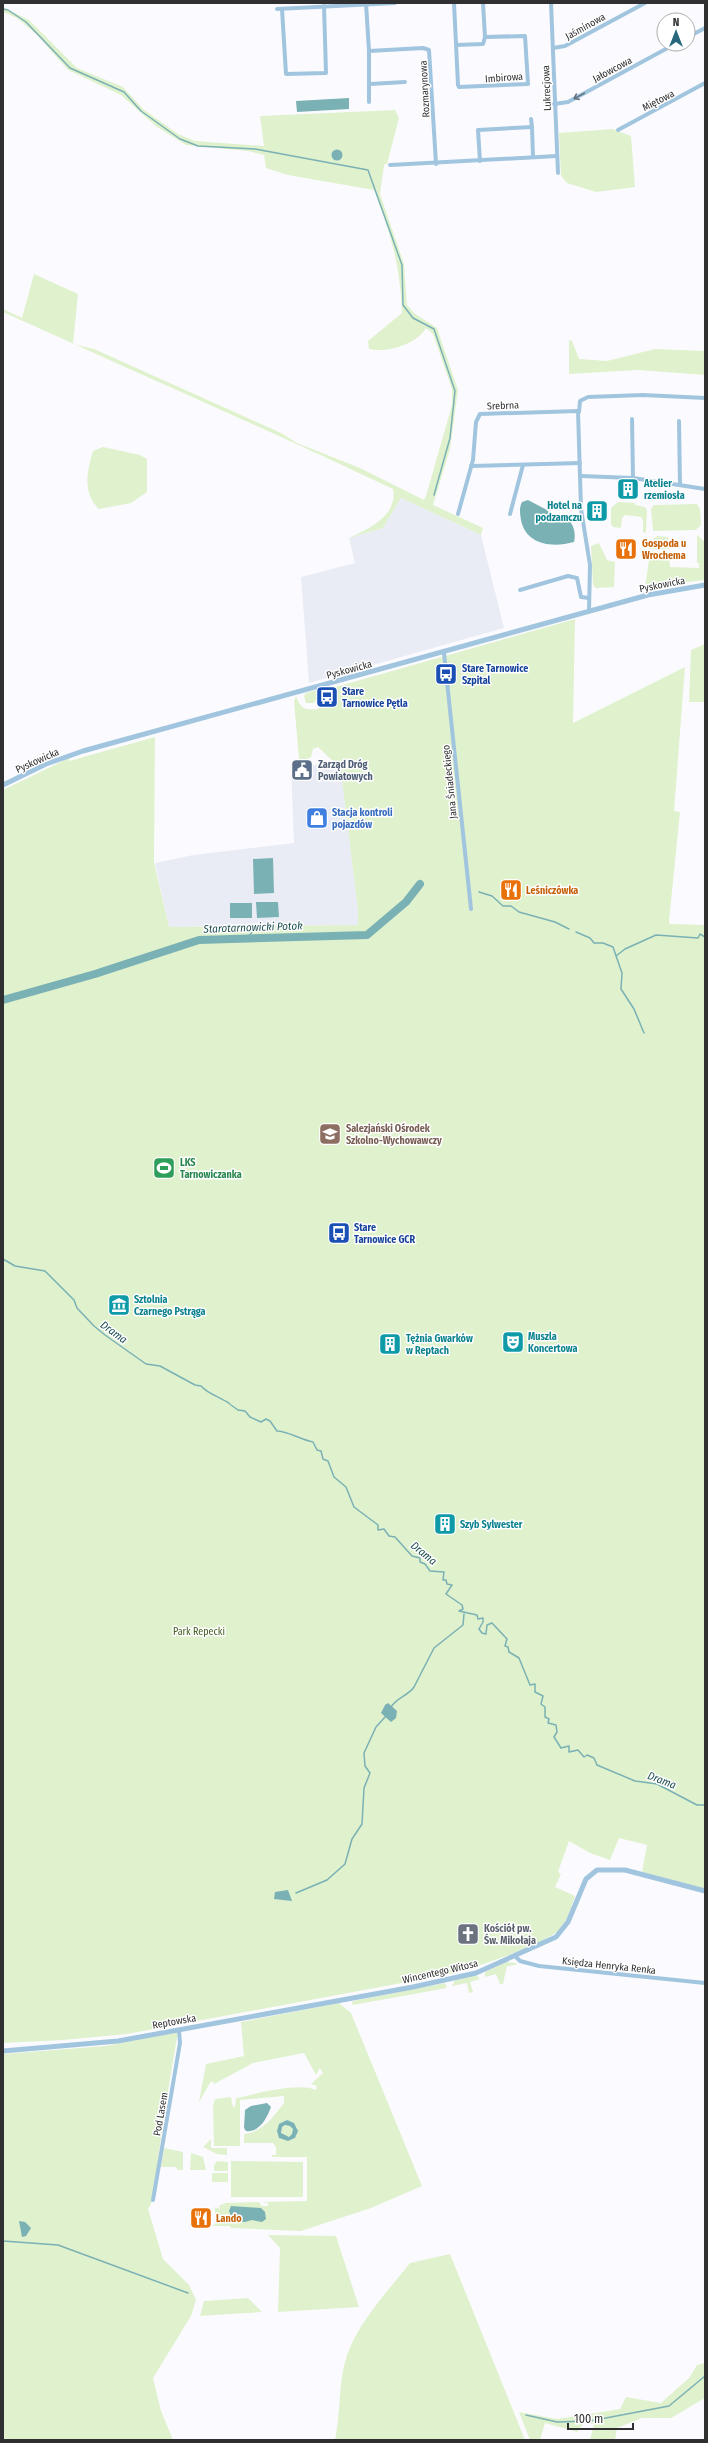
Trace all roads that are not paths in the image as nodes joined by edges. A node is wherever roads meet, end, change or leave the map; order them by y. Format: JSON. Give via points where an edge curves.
{"nodes":[{"id":1,"x":395,"y":3,"type":"edge"},
{"id":2,"x":454,"y":3,"type":"edge"},
{"id":3,"x":484,"y":3,"type":"edge"},
{"id":4,"x":551,"y":3,"type":"edge"},
{"id":5,"x":645,"y":3,"type":"edge"},
{"id":6,"x":366,"y":4,"type":"edge"},
{"id":7,"x":324,"y":6,"type":"junction"},
{"id":8,"x":282,"y":8,"type":"junction"},
{"id":9,"x":277,"y":9,"type":"dead end"},
{"id":10,"x":705,"y":28,"type":"edge"},
{"id":11,"x":696,"y":33,"type":"edge"},
{"id":12,"x":485,"y":37,"type":"junction"},
{"id":13,"x":456,"y":45,"type":"junction"},
{"id":14,"x":553,"y":48,"type":"junction"},
{"id":15,"x":369,"y":51,"type":"junction"},
{"id":16,"x":660,"y":52,"type":"edge"},
{"id":17,"x":405,"y":82,"type":"dead end"},
{"id":18,"x":705,"y":83,"type":"edge"},
{"id":19,"x":370,"y":84,"type":"junction"},
{"id":20,"x":370,"y":102,"type":"dead end"},
{"id":21,"x":554,"y":104,"type":"junction"},
{"id":22,"x":531,"y":119,"type":"dead end"},
{"id":23,"x":532,"y":127,"type":"junction"},
{"id":24,"x":618,"y":130,"type":"dead end"},
{"id":25,"x":557,"y":156,"type":"junction"},
{"id":26,"x":533,"y":157,"type":"junction"},
{"id":27,"x":480,"y":161,"type":"junction"},
{"id":28,"x":436,"y":164,"type":"junction"},
{"id":29,"x":390,"y":165,"type":"dead end"},
{"id":30,"x":558,"y":173,"type":"dead end"},
{"id":31,"x":705,"y":398,"type":"edge"},
{"id":32,"x":579,"y":413,"type":"junction"},
{"id":33,"x":632,"y":419,"type":"dead end"},
{"id":34,"x":679,"y":421,"type":"dead end"},
{"id":35,"x":580,"y":463,"type":"junction"},
{"id":36,"x":523,"y":465,"type":"junction"},
{"id":37,"x":472,"y":466,"type":"junction"},
{"id":38,"x":581,"y":476,"type":"junction"},
{"id":39,"x":633,"y":478,"type":"junction"},
{"id":40,"x":680,"y":485,"type":"junction"},
{"id":41,"x":705,"y":489,"type":"edge"},
{"id":42,"x":458,"y":514,"type":"dead end"},
{"id":43,"x":510,"y":514,"type":"dead end"},
{"id":44,"x":705,"y":586,"type":"edge"},
{"id":45,"x":520,"y":590,"type":"dead end"},
{"id":46,"x":589,"y":598,"type":"junction"},
{"id":47,"x":589,"y":611,"type":"junction"},
{"id":48,"x":444,"y":653,"type":"junction"},
{"id":49,"x":3,"y":785,"type":"edge"},
{"id":50,"x":470,"y":909,"type":"dead end"},
{"id":51,"x":705,"y":1891,"type":"edge"},
{"id":52,"x":515,"y":1956,"type":"junction"},
{"id":53,"x":705,"y":1983,"type":"edge"},
{"id":54,"x":347,"y":1998,"type":"joint"},
{"id":55,"x":179,"y":2030,"type":"junction"},
{"id":56,"x":3,"y":2051,"type":"edge"},
{"id":57,"x":153,"y":2200,"type":"dead end"}],
"edges":[{"from":1,"to":6,"type":"street"},
{"from":2,"to":13,"type":"street","name":"Imbirowa"},
{"from":3,"to":12,"type":"street"},
{"from":4,"to":14,"type":"street","name":"Lukrecjowa"},
{"from":5,"to":14,"type":"street","name":"Jaśminowa","via":[[565,46]]},
{"from":6,"to":7,"type":"street"},
{"from":6,"to":15,"type":"street"},
{"from":7,"to":8,"type":"street"},
{"from":7,"to":8,"type":"street","via":[[326,72],[286,74]]},
{"from":8,"to":9,"type":"street"},
{"from":10,"to":11,"type":"street"},
{"from":12,"to":13,"type":"street","name":"Imbirowa","via":[[482,44]]},
{"from":12,"to":13,"type":"street","name":"Imbirowa","via":[[525,36],[528,84],[459,87]]},
{"from":14,"to":21,"type":"street","name":"Lukrecjowa"},
{"from":15,"to":19,"type":"street"},
{"from":15,"to":28,"type":"street","name":"Rozmarynowa","via":[[429,49]]},
{"from":16,"to":21,"type":"street","name":"Jałowcowa","one_way":true,"via":[[568,102]]},
{"from":17,"to":19,"type":"street","name":"Rozmarynowa"},
{"from":18,"to":24,"type":"street","name":"Miętowa"},
{"from":19,"to":20,"type":"street"},
{"from":21,"to":25,"type":"street","name":"Lukrecjowa"},
{"from":22,"to":23,"type":"street"},
{"from":23,"to":26,"type":"street"},
{"from":23,"to":27,"type":"street","via":[[478,130]]},
{"from":25,"to":26,"type":"street"},
{"from":25,"to":30,"type":"street","name":"Lukrecjowa"},
{"from":26,"to":27,"type":"street"},
{"from":27,"to":28,"type":"street"},
{"from":28,"to":29,"type":"street"},
{"from":31,"to":32,"type":"street","via":[[643,395],[588,397],[580,401]]},
{"from":32,"to":35,"type":"street"},
{"from":32,"to":37,"type":"street","name":"Srebrna","via":[[568,410],[480,414],[476,422]]},
{"from":33,"to":39,"type":"street"},
{"from":34,"to":40,"type":"street"},
{"from":35,"to":36,"type":"street"},
{"from":35,"to":38,"type":"street"},
{"from":36,"to":37,"type":"street"},
{"from":36,"to":43,"type":"street"},
{"from":37,"to":42,"type":"street","name":"Srebrna"},
{"from":38,"to":39,"type":"street"},
{"from":38,"to":46,"type":"street","via":[[582,520],[590,565]]},
{"from":39,"to":40,"type":"street"},
{"from":40,"to":41,"type":"street"},
{"from":44,"to":47,"type":"street","name":"Pyskowicka","via":[[648,595]]},
{"from":45,"to":46,"type":"street","via":[[568,576],[577,578],[581,597]]},
{"from":46,"to":47,"type":"street"},
{"from":47,"to":48,"type":"street","name":"Pyskowicka"},
{"from":48,"to":49,"type":"street","name":"Pyskowicka","via":[[76,753]]},
{"from":48,"to":50,"type":"street","name":"Jana Śniadeckiego"},
{"from":51,"to":52,"type":"street","name":"Wincentego Witosa","via":[[625,1870],[597,1870],[586,1879],[562,1932],[549,1942]]},
{"from":52,"to":53,"type":"street","name":"Księdza Henryka Renka","via":[[520,1961],[539,1966]]},
{"from":52,"to":54,"type":"street","name":"Wincentego Witosa","via":[[470,1975]]},
{"from":54,"to":55,"type":"street","name":"Reptowska"},
{"from":55,"to":56,"type":"street","name":"Reptowska","via":[[99,2043]]},
{"from":55,"to":57,"type":"street","name":"Pod Lasem","via":[[180,2043]]}]}
